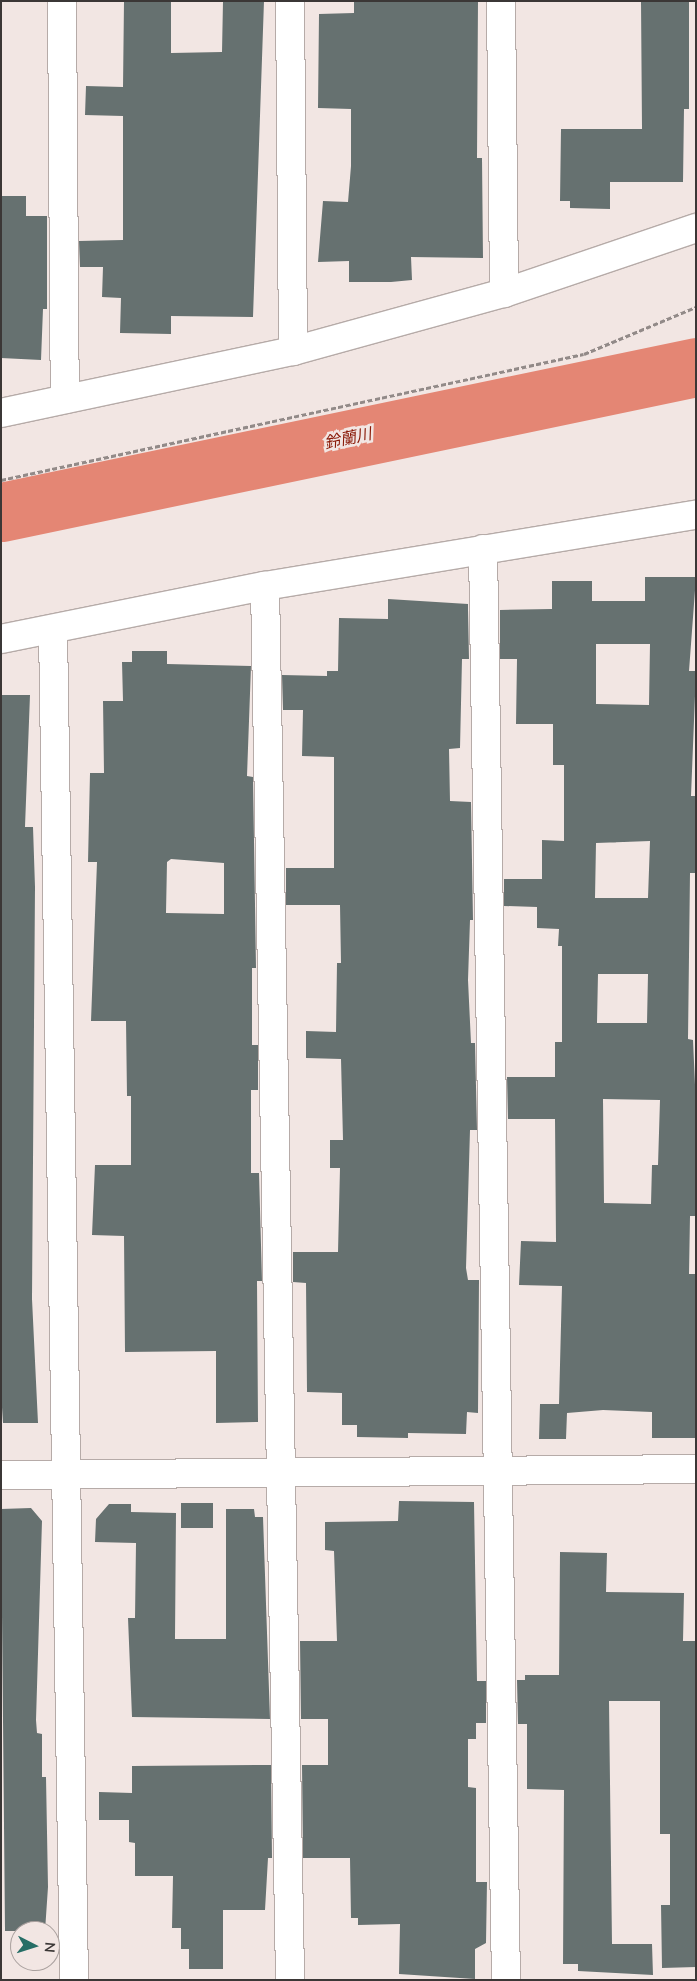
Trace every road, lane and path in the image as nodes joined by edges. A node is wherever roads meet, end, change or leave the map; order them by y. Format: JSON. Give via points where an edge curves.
{"nodes":[{"id":1,"x":62,"y":1,"type":"edge"},
{"id":2,"x":290,"y":1,"type":"edge"},
{"id":3,"x":501,"y":1,"type":"edge"},
{"id":4,"x":696,"y":228,"type":"edge"},
{"id":5,"x":504,"y":293,"type":"junction"},
{"id":6,"x":696,"y":307,"type":"edge"},
{"id":7,"x":294,"y":351,"type":"junction"},
{"id":8,"x":65,"y":399,"type":"junction"},
{"id":9,"x":1,"y":413,"type":"edge"},
{"id":10,"x":1,"y":480,"type":"edge"},
{"id":11,"x":696,"y":515,"type":"edge"},
{"id":12,"x":483,"y":549,"type":"junction"},
{"id":13,"x":265,"y":586,"type":"junction"},
{"id":14,"x":53,"y":629,"type":"junction"},
{"id":15,"x":1,"y":639,"type":"edge"},
{"id":16,"x":696,"y":1468,"type":"edge"},
{"id":17,"x":501,"y":1471,"type":"junction"},
{"id":18,"x":69,"y":1474,"type":"junction"},
{"id":19,"x":1,"y":1475,"type":"edge"},
{"id":20,"x":283,"y":1475,"type":"junction"},
{"id":21,"x":74,"y":1980,"type":"edge"},
{"id":22,"x":290,"y":1980,"type":"edge"},
{"id":23,"x":506,"y":1980,"type":"edge"}],
"edges":[{"from":1,"to":8,"type":"street"},
{"from":2,"to":7,"type":"street"},
{"from":3,"to":5,"type":"street"},
{"from":4,"to":5,"type":"street"},
{"from":5,"to":7,"type":"street"},
{"from":6,"to":10,"type":"path","via":[[584,354]]},
{"from":7,"to":8,"type":"street"},
{"from":8,"to":9,"type":"street"},
{"from":11,"to":12,"type":"street"},
{"from":12,"to":13,"type":"street"},
{"from":12,"to":17,"type":"street"},
{"from":13,"to":14,"type":"street"},
{"from":13,"to":20,"type":"street"},
{"from":14,"to":15,"type":"street"},
{"from":14,"to":18,"type":"street"},
{"from":16,"to":17,"type":"street"},
{"from":17,"to":20,"type":"street"},
{"from":17,"to":23,"type":"street"},
{"from":18,"to":19,"type":"street"},
{"from":18,"to":20,"type":"street"},
{"from":18,"to":21,"type":"street"},
{"from":20,"to":22,"type":"street"}]}
